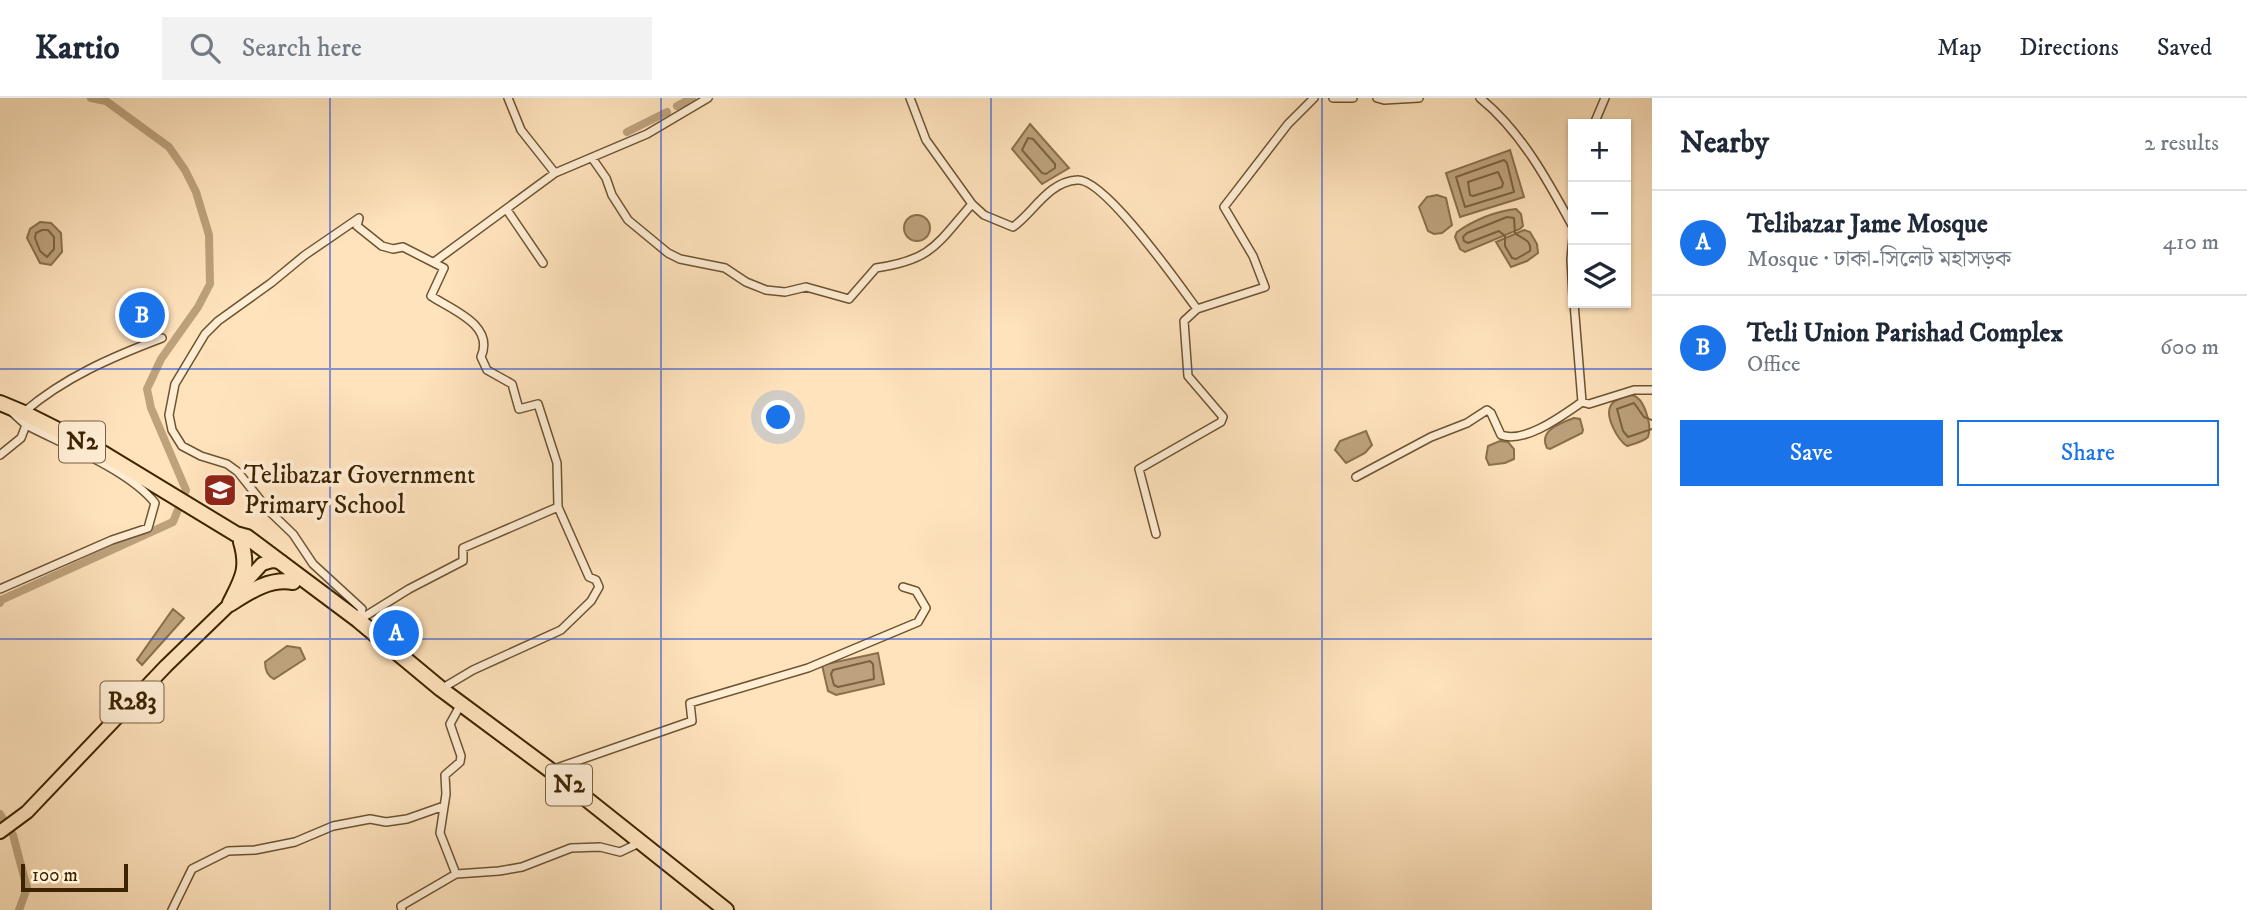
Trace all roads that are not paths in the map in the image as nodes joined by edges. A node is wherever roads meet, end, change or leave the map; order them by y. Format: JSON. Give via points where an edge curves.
{"nodes":[{"id":1,"x":508,"y":98,"type":"edge"},
{"id":2,"x":708,"y":98,"type":"edge"},
{"id":3,"x":910,"y":98,"type":"edge"},
{"id":4,"x":1314,"y":98,"type":"edge"},
{"id":5,"x":1333,"y":98,"type":"edge"},
{"id":6,"x":1353,"y":98,"type":"edge"},
{"id":7,"x":1377,"y":98,"type":"edge"},
{"id":8,"x":1419,"y":98,"type":"edge"},
{"id":9,"x":1479,"y":98,"type":"edge"},
{"id":10,"x":1605,"y":98,"type":"edge"},
{"id":11,"x":1596,"y":119,"type":"edge"},
{"id":12,"x":592,"y":158,"type":"junction"},
{"id":13,"x":555,"y":173,"type":"junction"},
{"id":14,"x":972,"y":204,"type":"junction"},
{"id":15,"x":507,"y":210,"type":"junction"},
{"id":16,"x":1568,"y":218,"type":"edge"},
{"id":17,"x":434,"y":262,"type":"junction"},
{"id":18,"x":543,"y":263,"type":"dead end"},
{"id":19,"x":1574,"y":308,"type":"edge"},
{"id":20,"x":1197,"y":309,"type":"junction"},
{"id":21,"x":162,"y":338,"type":"dead end"},
{"id":22,"x":1652,"y":390,"type":"edge"},
{"id":23,"x":1582,"y":402,"type":"junction"},
{"id":24,"x":1,"y":404,"type":"edge"},
{"id":25,"x":25,"y":419,"type":"junction"},
{"id":26,"x":0,"y":455,"type":"edge"},
{"id":27,"x":1356,"y":477,"type":"dead end"},
{"id":28,"x":558,"y":507,"type":"junction"},
{"id":29,"x":1156,"y":534,"type":"dead end"},
{"id":30,"x":238,"y":538,"type":"junction"},
{"id":31,"x":272,"y":558,"type":"junction"},
{"id":32,"x":293,"y":582,"type":"junction"},
{"id":33,"x":903,"y":587,"type":"dead end"},
{"id":34,"x":0,"y":589,"type":"edge"},
{"id":35,"x":234,"y":599,"type":"junction"},
{"id":36,"x":358,"y":620,"type":"junction"},
{"id":37,"x":409,"y":664,"type":"junction"},
{"id":38,"x":441,"y":689,"type":"junction"},
{"id":39,"x":461,"y":704,"type":"junction"},
{"id":40,"x":550,"y":770,"type":"junction"},
{"id":41,"x":444,"y":806,"type":"junction"},
{"id":42,"x":0,"y":832,"type":"edge"},
{"id":43,"x":639,"y":843,"type":"junction"},
{"id":44,"x":456,"y":874,"type":"junction"},
{"id":45,"x":172,"y":910,"type":"edge"},
{"id":46,"x":402,"y":910,"type":"edge"},
{"id":47,"x":726,"y":910,"type":"edge"}],
"edges":[{"from":1,"to":13,"type":"street","via":[[521,130]]},
{"from":2,"to":12,"type":"street","via":[[648,134]]},
{"from":3,"to":14,"type":"street","via":[[926,140]]},
{"from":4,"to":20,"type":"street","via":[[1224,207],[1265,287]]},
{"from":5,"to":6,"type":"street"},
{"from":7,"to":8,"type":"street"},
{"from":9,"to":16,"type":"street","via":[[1495,110],[1543,172]]},
{"from":10,"to":11,"type":"street"},
{"from":12,"to":13,"type":"street"},
{"from":12,"to":14,"type":"street","via":[[628,220],[668,253],[725,268],[766,290],[806,287],[849,299],[876,268],[904,264],[931,251]]},
{"from":13,"to":15,"type":"street"},
{"from":14,"to":20,"type":"street","via":[[984,215],[1013,227],[1045,194],[1058,186],[1085,181],[1150,243]]},
{"from":15,"to":17,"type":"street"},
{"from":15,"to":18,"type":"street"},
{"from":17,"to":28,"type":"street","via":[[444,268],[431,296],[472,320],[481,333],[485,347],[481,357],[487,370],[512,384],[519,409],[538,404],[557,463]]},
{"from":17,"to":36,"type":"street","via":[[403,247],[382,246],[357,226],[359,218],[218,321],[193,351],[170,402],[172,430],[182,446],[238,472],[313,564],[362,609]]},
{"from":19,"to":23,"type":"street"},
{"from":20,"to":29,"type":"street","via":[[1184,321],[1188,376],[1223,417],[1139,469]]},
{"from":21,"to":25,"type":"street","via":[[80,373],[44,395]]},
{"from":22,"to":23,"type":"street"},
{"from":23,"to":27,"type":"street","via":[[1557,419],[1510,438],[1501,435],[1487,410]]},
{"from":24,"to":25,"type":"highway","number":"N2"},
{"from":25,"to":26,"type":"street","via":[[21,438]]},
{"from":25,"to":30,"type":"highway","number":"N2","via":[[96,449]]},
{"from":25,"to":34,"type":"street","via":[[146,491],[155,503],[148,528]]},
{"from":28,"to":36,"type":"street","via":[[463,548],[463,561]]},
{"from":28,"to":38,"type":"street","via":[[589,577],[599,587],[591,601],[561,630]]},
{"from":30,"to":31,"type":"highway"},
{"from":30,"to":35,"type":"highway","number":"R283","via":[[246,558]]},
{"from":31,"to":32,"type":"highway"},
{"from":31,"to":35,"type":"main road","number":"R283"},
{"from":31,"to":36,"type":"highway","number":"N2"},
{"from":32,"to":35,"type":"highway","number":"R283","via":[[269,583]]},
{"from":32,"to":37,"type":"highway","via":[[389,655]]},
{"from":33,"to":40,"type":"street","via":[[916,592],[926,608],[918,622],[808,668],[690,703],[692,720]]},
{"from":35,"to":42,"type":"main road","number":"R283","via":[[27,812]]},
{"from":36,"to":37,"type":"highway","number":"N2"},
{"from":37,"to":38,"type":"highway","number":"N2"},
{"from":38,"to":39,"type":"highway","number":"N2"},
{"from":39,"to":40,"type":"highway","number":"N2"},
{"from":39,"to":41,"type":"street","via":[[450,724],[460,762],[445,775]]},
{"from":40,"to":43,"type":"highway","number":"N2"},
{"from":41,"to":44,"type":"street","via":[[440,833]]},
{"from":41,"to":45,"type":"street","via":[[407,819],[370,819],[333,826],[295,842],[228,851],[192,869]]},
{"from":43,"to":44,"type":"street","via":[[620,852],[572,848],[522,867]]},
{"from":43,"to":47,"type":"highway","number":"N2"},
{"from":44,"to":46,"type":"street","via":[[401,906]]}]}
